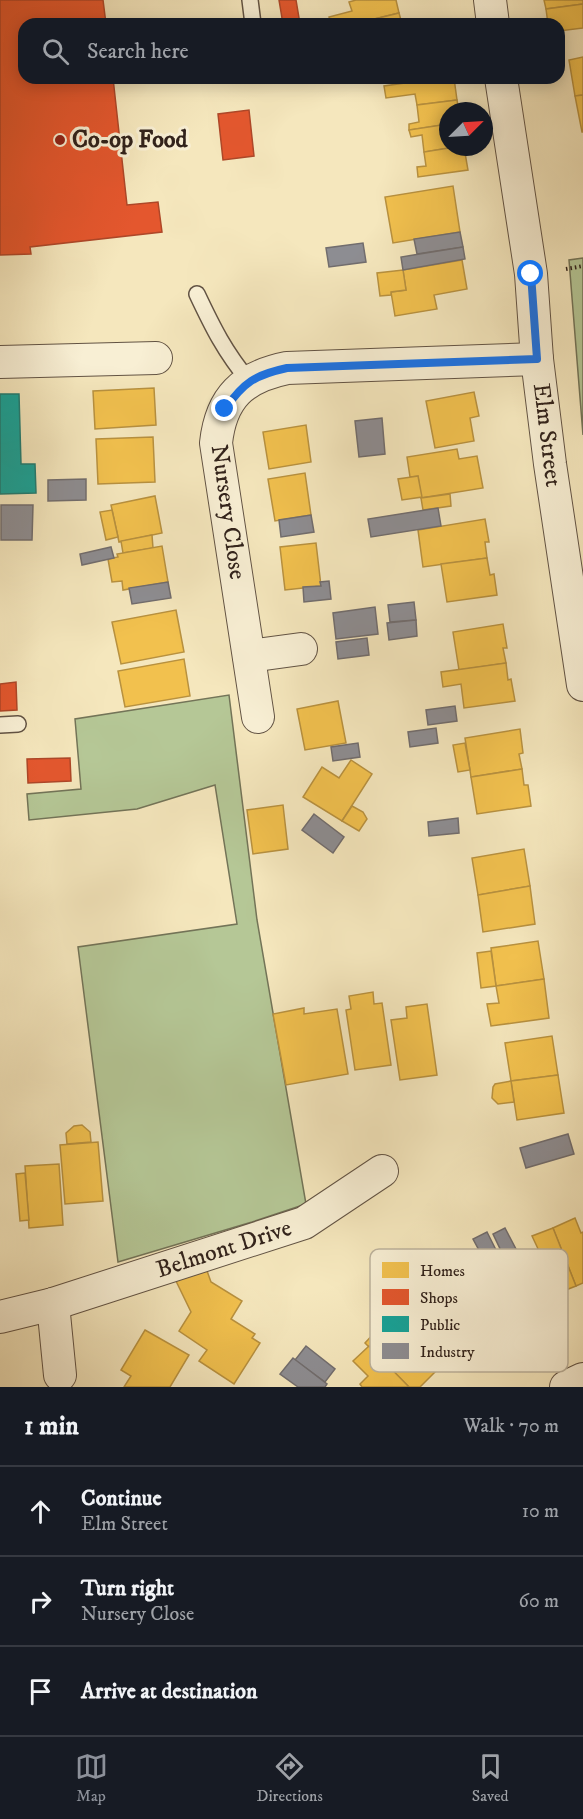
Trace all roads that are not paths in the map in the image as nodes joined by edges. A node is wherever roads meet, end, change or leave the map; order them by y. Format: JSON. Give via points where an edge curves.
{"nodes":[{"id":1,"x":250,"y":0,"type":"edge"},
{"id":2,"x":490,"y":0,"type":"edge"},
{"id":3,"x":252,"y":18,"type":"edge"},
{"id":4,"x":492,"y":18,"type":"edge"},
{"id":5,"x":502,"y":84,"type":"edge"},
{"id":6,"x":197,"y":294,"type":"dead end"},
{"id":7,"x":156,"y":358,"type":"dead end"},
{"id":8,"x":537,"y":359,"type":"junction"},
{"id":9,"x":0,"y":362,"type":"edge"},
{"id":10,"x":249,"y":381,"type":"junction"},
{"id":11,"x":301,"y":649,"type":"dead end"},
{"id":12,"x":249,"y":656,"type":"junction"},
{"id":13,"x":583,"y":685,"type":"edge"},
{"id":14,"x":258,"y":717,"type":"dead end"},
{"id":15,"x":18,"y":724,"type":"dead end"},
{"id":16,"x":0,"y":725,"type":"edge"},
{"id":17,"x":382,"y":1171,"type":"dead end"},
{"id":18,"x":53,"y":1305,"type":"junction"},
{"id":19,"x":0,"y":1317,"type":"edge"},
{"id":20,"x":60,"y":1375,"type":"dead end"},
{"id":21,"x":583,"y":1379,"type":"edge"},
{"id":22,"x":566,"y":1387,"type":"edge"}],
"edges":[{"from":1,"to":3,"type":"lane"},
{"from":2,"to":4,"type":"street"},
{"from":5,"to":8,"type":"street","name":"Elm Street","via":[[531,274]]},
{"from":6,"to":10,"type":"lane","via":[[223,347]]},
{"from":7,"to":9,"type":"street"},
{"from":8,"to":10,"type":"street","name":"Nursery Close","via":[[287,368]]},
{"from":8,"to":13,"type":"street","name":"Elm Street"},
{"from":10,"to":12,"type":"street","name":"Nursery Close","via":[[225,409],[216,443]]},
{"from":11,"to":12,"type":"street"},
{"from":12,"to":14,"type":"street","name":"Nursery Close"},
{"from":15,"to":16,"type":"lane"},
{"from":17,"to":18,"type":"street","name":"Belmont Drive","via":[[304,1223]]},
{"from":18,"to":19,"type":"street","name":"Belmont Drive"},
{"from":18,"to":20,"type":"street"},
{"from":21,"to":22,"type":"street"}]}
